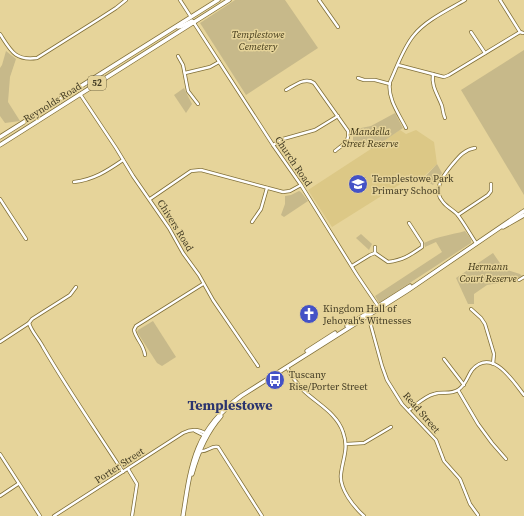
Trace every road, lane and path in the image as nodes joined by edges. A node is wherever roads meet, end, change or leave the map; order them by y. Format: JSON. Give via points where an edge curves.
{"nodes":[{"id":1,"x":126,"y":0,"type":"edge"},
{"id":2,"x":180,"y":0,"type":"edge"},
{"id":3,"x":218,"y":0,"type":"edge"},
{"id":4,"x":229,"y":0,"type":"edge"},
{"id":5,"x":319,"y":0,"type":"edge"},
{"id":6,"x":465,"y":0,"type":"edge"},
{"id":7,"x":500,"y":0,"type":"edge"},
{"id":8,"x":191,"y":17,"type":"junction"},
{"id":9,"x":194,"y":23,"type":"junction"},
{"id":10,"x":338,"y":27,"type":"dead end"},
{"id":11,"x":175,"y":28,"type":"junction"},
{"id":12,"x":471,"y":32,"type":"dead end"},
{"id":13,"x":0,"y":34,"type":"edge"},
{"id":14,"x":162,"y":36,"type":"junction"},
{"id":15,"x":166,"y":41,"type":"junction"},
{"id":16,"x":485,"y":54,"type":"junction"},
{"id":17,"x":178,"y":56,"type":"dead end"},
{"id":18,"x":218,"y":62,"type":"junction"},
{"id":19,"x":398,"y":65,"type":"junction"},
{"id":20,"x":185,"y":73,"type":"junction"},
{"id":21,"x":433,"y":74,"type":"junction"},
{"id":22,"x":358,"y":78,"type":"dead end"},
{"id":23,"x":390,"y":84,"type":"junction"},
{"id":24,"x":286,"y":90,"type":"dead end"},
{"id":25,"x":80,"y":94,"type":"junction"},
{"id":26,"x":198,"y":104,"type":"dead end"},
{"id":27,"x":338,"y":116,"type":"junction"},
{"id":28,"x":445,"y":118,"type":"dead end"},
{"id":29,"x":406,"y":128,"type":"dead end"},
{"id":30,"x":0,"y":137,"type":"edge"},
{"id":31,"x":0,"y":145,"type":"edge"},
{"id":32,"x":273,"y":145,"type":"junction"},
{"id":33,"x":475,"y":148,"type":"dead end"},
{"id":34,"x":335,"y":150,"type":"dead end"},
{"id":35,"x":123,"y":160,"type":"junction"},
{"id":36,"x":74,"y":182,"type":"dead end"},
{"id":37,"x":491,"y":184,"type":"dead end"},
{"id":38,"x":301,"y":185,"type":"junction"},
{"id":39,"x":267,"y":188,"type":"junction"},
{"id":40,"x":0,"y":199,"type":"edge"},
{"id":41,"x":150,"y":199,"type":"junction"},
{"id":42,"x":524,"y":211,"type":"edge"},
{"id":43,"x":458,"y":215,"type":"junction"},
{"id":44,"x":524,"y":215,"type":"edge"},
{"id":45,"x":252,"y":222,"type":"dead end"},
{"id":46,"x":409,"y":223,"type":"dead end"},
{"id":47,"x":26,"y":239,"type":"dead end"},
{"id":48,"x":476,"y":243,"type":"junction"},
{"id":49,"x":375,"y":247,"type":"dead end"},
{"id":50,"x":375,"y":253,"type":"junction"},
{"id":51,"x":352,"y":266,"type":"junction"},
{"id":52,"x":524,"y":277,"type":"edge"},
{"id":53,"x":519,"y":280,"type":"dead end"},
{"id":54,"x":203,"y":284,"type":"junction"},
{"id":55,"x":76,"y":287,"type":"dead end"},
{"id":56,"x":379,"y":307,"type":"junction"},
{"id":57,"x":471,"y":309,"type":"dead end"},
{"id":58,"x":368,"y":314,"type":"junction"},
{"id":59,"x":29,"y":323,"type":"junction"},
{"id":60,"x":0,"y":342,"type":"edge"},
{"id":61,"x":145,"y":355,"type":"dead end"},
{"id":62,"x":444,"y":359,"type":"dead end"},
{"id":63,"x":493,"y":364,"type":"junction"},
{"id":64,"x":258,"y":366,"type":"dead end"},
{"id":65,"x":287,"y":367,"type":"junction"},
{"id":66,"x":464,"y":385,"type":"junction"},
{"id":67,"x":458,"y":390,"type":"junction"},
{"id":68,"x":524,"y":395,"type":"edge"},
{"id":69,"x":409,"y":410,"type":"junction"},
{"id":70,"x":391,"y":427,"type":"dead end"},
{"id":71,"x":205,"y":435,"type":"junction"},
{"id":72,"x":347,"y":444,"type":"junction"},
{"id":73,"x":198,"y":450,"type":"junction"},
{"id":74,"x":0,"y":454,"type":"edge"},
{"id":75,"x":506,"y":459,"type":"dead end"},
{"id":76,"x":128,"y":469,"type":"junction"},
{"id":77,"x":123,"y":472,"type":"junction"},
{"id":78,"x":18,"y":484,"type":"junction"},
{"id":79,"x":0,"y":496,"type":"edge"},
{"id":80,"x":478,"y":515,"type":"edge"},
{"id":81,"x":40,"y":516,"type":"edge"},
{"id":82,"x":54,"y":516,"type":"edge"},
{"id":83,"x":132,"y":516,"type":"edge"},
{"id":84,"x":184,"y":516,"type":"edge"},
{"id":85,"x":262,"y":516,"type":"edge"},
{"id":86,"x":364,"y":516,"type":"edge"}],
"edges":[{"from":1,"to":13,"type":"street","via":[[37,58],[27,59],[15,55]]},
{"from":2,"to":8,"type":"street"},
{"from":3,"to":8,"type":"main road","number":"52"},
{"from":4,"to":9,"type":"main road","number":"52"},
{"from":5,"to":10,"type":"street"},
{"from":6,"to":19,"type":"street","via":[[427,23],[414,35]]},
{"from":7,"to":16,"type":"street","via":[[521,32]]},
{"from":8,"to":11,"type":"main road","name":"Reynolds Road","number":"52"},
{"from":9,"to":11,"type":"main road","via":[[192,21]]},
{"from":9,"to":15,"type":"main road","name":"Reynolds Road","number":"52"},
{"from":9,"to":18,"type":"street","name":"Church Road"},
{"from":11,"to":14,"type":"main road","name":"Reynolds Road","number":"52"},
{"from":12,"to":16,"type":"street"},
{"from":14,"to":15,"type":"main road"},
{"from":14,"to":30,"type":"main road","name":"Reynolds Road","number":"52"},
{"from":15,"to":25,"type":"main road","name":"Reynolds Road","number":"52"},
{"from":16,"to":21,"type":"street","via":[[444,77]]},
{"from":17,"to":20,"type":"street"},
{"from":18,"to":20,"type":"street","via":[[210,67]]},
{"from":18,"to":32,"type":"street","name":"Church Road"},
{"from":19,"to":21,"type":"street"},
{"from":19,"to":23,"type":"street"},
{"from":20,"to":26,"type":"street","via":[[188,90]]},
{"from":21,"to":28,"type":"street","via":[[433,88]]},
{"from":22,"to":23,"type":"street"},
{"from":23,"to":29,"type":"street","via":[[390,94]]},
{"from":24,"to":27,"type":"street","via":[[305,80],[314,83]]},
{"from":25,"to":31,"type":"main road","name":"Reynolds Road","number":"52"},
{"from":25,"to":35,"type":"street","name":"Chivers Road"},
{"from":27,"to":32,"type":"street","via":[[315,130],[283,138]]},
{"from":27,"to":34,"type":"street","via":[[349,137]]},
{"from":32,"to":38,"type":"street","name":"Church Road"},
{"from":33,"to":43,"type":"street","via":[[468,149],[462,154],[439,184],[439,196]]},
{"from":35,"to":36,"type":"street","via":[[91,179]]},
{"from":35,"to":41,"type":"street","name":"Chivers Road"},
{"from":37,"to":43,"type":"street","via":[[488,195]]},
{"from":38,"to":39,"type":"street","via":[[283,192]]},
{"from":38,"to":51,"type":"street","name":"Church Road"},
{"from":39,"to":41,"type":"street","via":[[196,170]]},
{"from":39,"to":45,"type":"street","via":[[261,208]]},
{"from":40,"to":47,"type":"street"},
{"from":41,"to":54,"type":"street","name":"Chivers Road"},
{"from":42,"to":48,"type":"main road"},
{"from":43,"to":48,"type":"street"},
{"from":44,"to":48,"type":"main road"},
{"from":46,"to":50,"type":"street","via":[[422,247],[402,260],[388,262]]},
{"from":48,"to":56,"type":"main road"},
{"from":49,"to":50,"type":"street"},
{"from":50,"to":51,"type":"street"},
{"from":51,"to":56,"type":"street","name":"Church Road"},
{"from":52,"to":53,"type":"street"},
{"from":54,"to":61,"type":"street","via":[[136,326],[135,334]]},
{"from":54,"to":64,"type":"street","name":"Chivers Road"},
{"from":55,"to":59,"type":"street"},
{"from":56,"to":58,"type":"main road"},
{"from":57,"to":63,"type":"street","via":[[485,324],[494,354]]},
{"from":58,"to":65,"type":"main road","via":[[319,343]]},
{"from":58,"to":69,"type":"street","name":"Read Street","via":[[384,373],[396,395]]},
{"from":59,"to":60,"type":"street"},
{"from":59,"to":77,"type":"street","via":[[61,378]]},
{"from":62,"to":66,"type":"street"},
{"from":63,"to":66,"type":"street","via":[[485,363],[476,367]]},
{"from":63,"to":68,"type":"street","via":[[500,366]]},
{"from":65,"to":71,"type":"main road","via":[[223,410]]},
{"from":65,"to":72,"type":"street","via":[[302,389],[336,418]]},
{"from":66,"to":67,"type":"street"},
{"from":67,"to":69,"type":"street","via":[[432,394]]},
{"from":67,"to":75,"type":"street","via":[[478,424]]},
{"from":69,"to":80,"type":"street","name":"Read Street","via":[[436,440],[444,461],[460,479],[470,504]]},
{"from":70,"to":72,"type":"street","via":[[364,443]]},
{"from":71,"to":73,"type":"main road"},
{"from":71,"to":76,"type":"street","name":"Porter Street","via":[[202,431],[187,431]]},
{"from":72,"to":86,"type":"street","via":[[340,475],[345,491]]},
{"from":73,"to":84,"type":"main road","via":[[191,468]]},
{"from":73,"to":85,"type":"street","via":[[204,452],[214,446],[218,447]]},
{"from":74,"to":78,"type":"street"},
{"from":76,"to":77,"type":"street","name":"Porter Street"},
{"from":76,"to":83,"type":"street","via":[[137,484]]},
{"from":77,"to":82,"type":"street","name":"Porter Street"},
{"from":78,"to":79,"type":"street"},
{"from":78,"to":81,"type":"street"}]}
